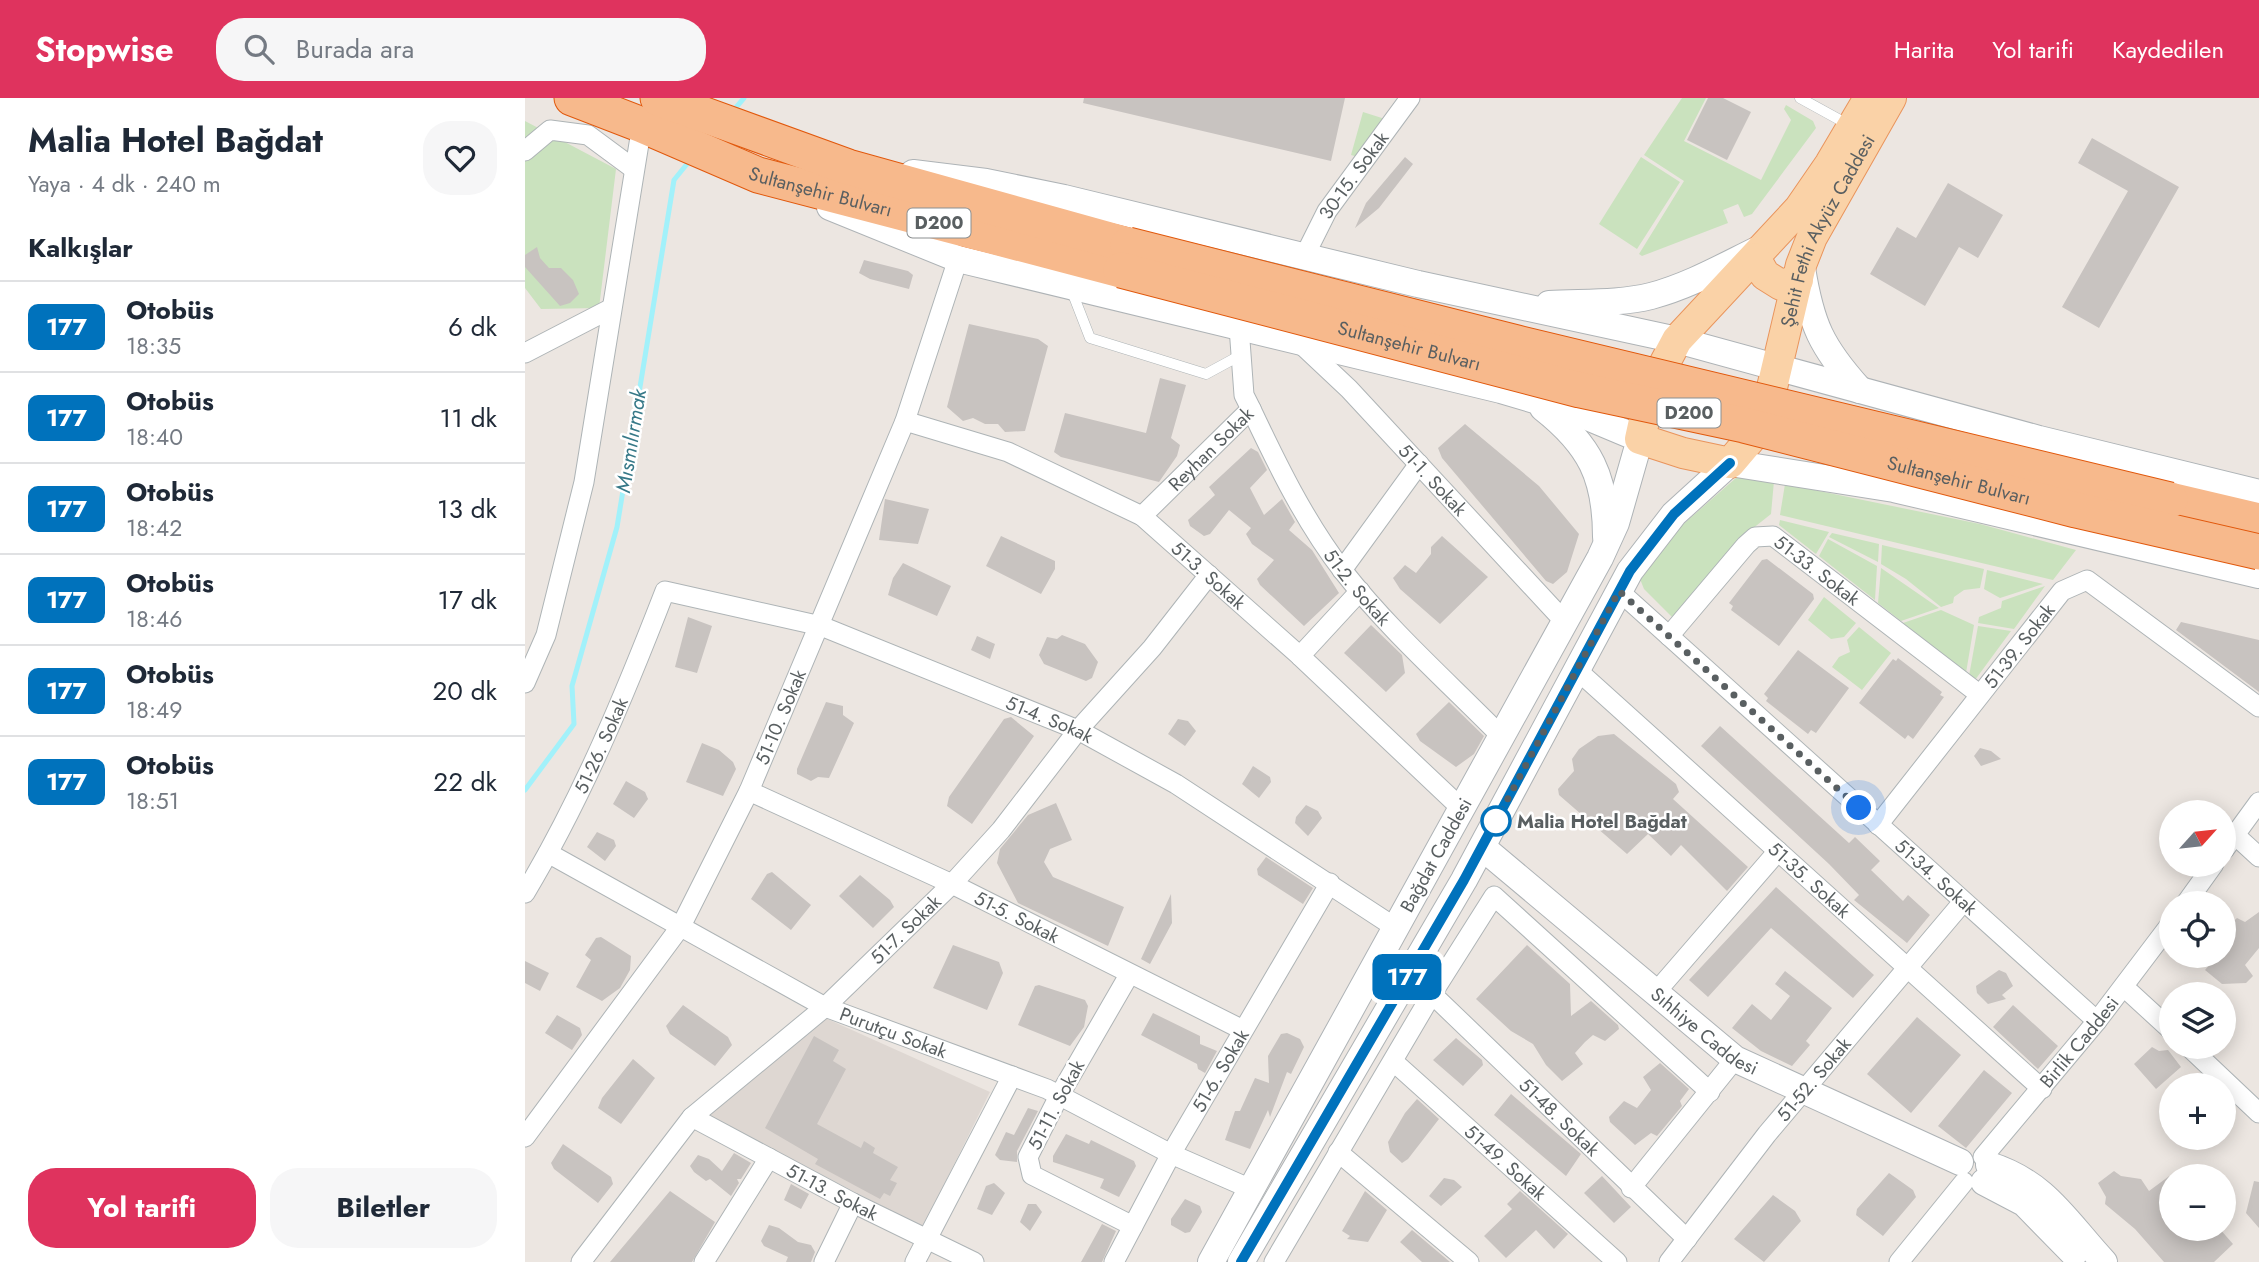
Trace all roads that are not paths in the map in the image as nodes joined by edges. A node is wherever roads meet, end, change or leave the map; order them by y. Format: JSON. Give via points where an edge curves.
{"nodes":[{"id":1,"x":572,"y":98,"type":"edge"},
{"id":2,"x":1410,"y":98,"type":"edge"},
{"id":3,"x":1800,"y":98,"type":"edge"},
{"id":4,"x":1869,"y":98,"type":"edge"},
{"id":5,"x":1891,"y":98,"type":"edge"},
{"id":6,"x":661,"y":116,"type":"edge"},
{"id":7,"x":1853,"y":127,"type":"junction"},
{"id":8,"x":525,"y":151,"type":"edge"},
{"id":9,"x":848,"y":167,"type":"junction"},
{"id":10,"x":634,"y":169,"type":"junction"},
{"id":11,"x":758,"y":176,"type":"junction"},
{"id":12,"x":1761,"y":251,"type":"junction"},
{"id":13,"x":1124,"y":257,"type":"junction"},
{"id":14,"x":1304,"y":257,"type":"junction"},
{"id":15,"x":958,"y":259,"type":"junction"},
{"id":16,"x":1799,"y":272,"type":"junction"},
{"id":17,"x":1071,"y":288,"type":"junction"},
{"id":18,"x":1512,"y":306,"type":"junction"},
{"id":19,"x":610,"y":309,"type":"junction"},
{"id":20,"x":1239,"y":327,"type":"junction"},
{"id":21,"x":1677,"y":340,"type":"junction"},
{"id":22,"x":1299,"y":342,"type":"junction"},
{"id":23,"x":525,"y":353,"type":"edge"},
{"id":24,"x":1241,"y":355,"type":"junction"},
{"id":25,"x":1777,"y":368,"type":"junction"},
{"id":26,"x":1860,"y":390,"type":"junction"},
{"id":27,"x":1531,"y":399,"type":"junction"},
{"id":28,"x":1251,"y":409,"type":"junction"},
{"id":29,"x":905,"y":421,"type":"junction"},
{"id":30,"x":1640,"y":439,"type":"junction"},
{"id":31,"x":1730,"y":463,"type":"junction"},
{"id":32,"x":1419,"y":464,"type":"junction"},
{"id":33,"x":2259,"y":493,"type":"edge"},
{"id":34,"x":1142,"y":516,"type":"junction"},
{"id":35,"x":2259,"y":521,"type":"edge"},
{"id":36,"x":1606,"y":546,"type":"junction"},
{"id":37,"x":2259,"y":552,"type":"edge"},
{"id":38,"x":1342,"y":570,"type":"junction"},
{"id":39,"x":1209,"y":575,"type":"junction"},
{"id":40,"x":2259,"y":575,"type":"edge"},
{"id":41,"x":1360,"y":591,"type":"junction"},
{"id":42,"x":1619,"y":591,"type":"junction"},
{"id":43,"x":665,"y":592,"type":"joint"},
{"id":44,"x":1565,"y":622,"type":"junction"},
{"id":45,"x":821,"y":625,"type":"junction"},
{"id":46,"x":1668,"y":636,"type":"junction"},
{"id":47,"x":1300,"y":656,"type":"junction"},
{"id":48,"x":1577,"y":670,"type":"junction"},
{"id":49,"x":525,"y":683,"type":"edge"},
{"id":50,"x":1979,"y":694,"type":"junction"},
{"id":51,"x":2259,"y":707,"type":"edge"},
{"id":52,"x":1079,"y":730,"type":"junction"},
{"id":53,"x":1501,"y":736,"type":"junction"},
{"id":54,"x":749,"y":791,"type":"junction"},
{"id":55,"x":2259,"y":802,"type":"edge"},
{"id":56,"x":1462,"y":809,"type":"junction"},
{"id":57,"x":1878,"y":825,"type":"junction"},
{"id":58,"x":2237,"y":833,"type":"edge"},
{"id":59,"x":2237,"y":846,"type":"edge"},
{"id":60,"x":1482,"y":847,"type":"junction"},
{"id":61,"x":1778,"y":851,"type":"junction"},
{"id":62,"x":548,"y":853,"type":"junction"},
{"id":63,"x":2259,"y":857,"type":"edge"},
{"id":64,"x":1330,"y":883,"type":"junction"},
{"id":65,"x":952,"y":884,"type":"junction"},
{"id":66,"x":525,"y":893,"type":"edge"},
{"id":67,"x":1963,"y":902,"type":"junction"},
{"id":68,"x":681,"y":926,"type":"junction"},
{"id":69,"x":1396,"y":928,"type":"junction"},
{"id":70,"x":2159,"y":940,"type":"edge"},
{"id":71,"x":1907,"y":968,"type":"junction"},
{"id":72,"x":1129,"y":975,"type":"junction"},
{"id":73,"x":2125,"y":987,"type":"junction"},
{"id":74,"x":1655,"y":992,"type":"junction"},
{"id":75,"x":1432,"y":994,"type":"junction"},
{"id":76,"x":825,"y":1007,"type":"junction"},
{"id":77,"x":2159,"y":1019,"type":"edge"},
{"id":78,"x":2097,"y":1021,"type":"junction"},
{"id":79,"x":1243,"y":1030,"type":"junction"},
{"id":80,"x":1735,"y":1059,"type":"junction"},
{"id":81,"x":2202,"y":1059,"type":"edge"},
{"id":82,"x":1394,"y":1062,"type":"junction"},
{"id":83,"x":1012,"y":1076,"type":"junction"},
{"id":84,"x":2042,"y":1089,"type":"junction"},
{"id":85,"x":1710,"y":1092,"type":"junction"},
{"id":86,"x":1803,"y":1092,"type":"junction"},
{"id":87,"x":1059,"y":1096,"type":"junction"},
{"id":88,"x":2259,"y":1113,"type":"edge"},
{"id":89,"x":692,"y":1117,"type":"junction"},
{"id":90,"x":525,"y":1138,"type":"edge"},
{"id":91,"x":1338,"y":1152,"type":"junction"},
{"id":92,"x":1171,"y":1154,"type":"junction"},
{"id":93,"x":769,"y":1157,"type":"junction"},
{"id":94,"x":1976,"y":1170,"type":"junction"},
{"id":95,"x":1631,"y":1188,"type":"junction"},
{"id":96,"x":1251,"y":1189,"type":"junction"},
{"id":97,"x":853,"y":1203,"type":"junction"},
{"id":98,"x":1133,"y":1226,"type":"junction"},
{"id":99,"x":1688,"y":1238,"type":"junction"},
{"id":100,"x":929,"y":1240,"type":"junction"},
{"id":101,"x":581,"y":1262,"type":"edge"},
{"id":102,"x":704,"y":1262,"type":"edge"},
{"id":103,"x":824,"y":1262,"type":"edge"},
{"id":104,"x":915,"y":1262,"type":"edge"},
{"id":105,"x":974,"y":1262,"type":"edge"},
{"id":106,"x":1114,"y":1262,"type":"edge"},
{"id":107,"x":1211,"y":1262,"type":"edge"},
{"id":108,"x":1241,"y":1262,"type":"edge"},
{"id":109,"x":1274,"y":1262,"type":"edge"},
{"id":110,"x":1469,"y":1262,"type":"edge"},
{"id":111,"x":1617,"y":1262,"type":"edge"},
{"id":112,"x":1669,"y":1262,"type":"edge"},
{"id":113,"x":1899,"y":1262,"type":"edge"},
{"id":114,"x":2081,"y":1262,"type":"edge"},
{"id":115,"x":2104,"y":1262,"type":"edge"}],
"edges":[{"from":1,"to":6,"type":"highway","name":"Sultanşehir Bulvarı","number":"D200"},
{"from":2,"to":14,"type":"street","name":"30-15. Sokak","via":[[1327,211]]},
{"from":3,"to":7,"type":"lane"},
{"from":4,"to":7,"type":"main road","name":"Şehit Fethi Akyüz Caddesi"},
{"from":5,"to":16,"type":"main road","name":"Şehit Fethi Akyüz Caddesi","via":[[1819,222]]},
{"from":6,"to":9,"type":"highway","name":"Sultanşehir Bulvarı","number":"D200","via":[[780,140]]},
{"from":6,"to":10,"type":"street"},
{"from":6,"to":11,"type":"highway","name":"Sultanşehir Bulvarı","number":"D200"},
{"from":7,"to":12,"type":"main road","name":"Şehit Fethi Akyüz Caddesi","via":[[1813,190]]},
{"from":8,"to":10,"type":"street","via":[[550,130],[588,135]]},
{"from":9,"to":13,"type":"highway","name":"Sultanşehir Bulvarı","number":"D200"},
{"from":9,"to":14,"type":"main road","via":[[1010,186]]},
{"from":10,"to":19,"type":"street"},
{"from":11,"to":13,"type":"highway","name":"Sultanşehir Bulvarı","number":"D200"},
{"from":11,"to":15,"type":"main road"},
{"from":12,"to":16,"type":"main road","via":[[1772,281],[1781,285]]},
{"from":12,"to":18,"type":"main road","via":[[1651,295]]},
{"from":12,"to":21,"type":"main road","name":"Şehit Fethi Akyüz Caddesi"},
{"from":13,"to":35,"type":"highway","name":"Sultanşehir Bulvarı","number":"D200","bridge":true,"via":[[1517,343]]},
{"from":13,"to":37,"type":"highway","name":"Sultanşehir Bulvarı","number":"D200","bridge":true,"via":[[1580,390],[1744,425]]},
{"from":14,"to":18,"type":"main road"},
{"from":15,"to":17,"type":"main road"},
{"from":15,"to":29,"type":"street","name":"51-10. Sokak"},
{"from":16,"to":25,"type":"main road","name":"Şehit Fethi Akyüz Caddesi"},
{"from":16,"to":26,"type":"main road","via":[[1814,327]]},
{"from":17,"to":20,"type":"main road"},
{"from":17,"to":24,"type":"lane","via":[[1090,338],[1206,374]]},
{"from":18,"to":21,"type":"main road"},
{"from":19,"to":23,"type":"street"},
{"from":19,"to":49,"type":"street","via":[[584,482],[546,635]]},
{"from":20,"to":22,"type":"main road"},
{"from":20,"to":24,"type":"street","name":"Reyhan Sokak"},
{"from":21,"to":25,"type":"main road"},
{"from":21,"to":30,"type":"main road","name":"Şehit Fethi Akyüz Caddesi","via":[[1651,389]]},
{"from":22,"to":27,"type":"main road"},
{"from":22,"to":32,"type":"street","name":"51-1. Sokak"},
{"from":24,"to":28,"type":"street","name":"Reyhan Sokak","via":[[1244,395]]},
{"from":25,"to":26,"type":"main road"},
{"from":25,"to":31,"type":"main road","name":"Şehit Fethi Akyüz Caddesi","via":[[1758,430]]},
{"from":26,"to":33,"type":"main road"},
{"from":27,"to":30,"type":"main road"},
{"from":27,"to":36,"type":"main road","via":[[1574,434],[1588,454],[1604,505]]},
{"from":28,"to":34,"type":"street","name":"Reyhan Sokak"},
{"from":28,"to":38,"type":"street","name":"51-2. Sokak","via":[[1277,464]]},
{"from":29,"to":34,"type":"street","name":"51-3. Sokak","via":[[1009,452]]},
{"from":29,"to":45,"type":"street","name":"51-10. Sokak"},
{"from":30,"to":31,"type":"main road"},
{"from":30,"to":36,"type":"main road","name":"Bağdat Caddesi"},
{"from":31,"to":40,"type":"main road","via":[[1893,489]]},
{"from":31,"to":42,"type":"main road","name":"Bağdat Caddesi","via":[[1656,534]]},
{"from":32,"to":38,"type":"street"},
{"from":32,"to":44,"type":"street","name":"51-1. Sokak"},
{"from":34,"to":39,"type":"street","name":"51-3. Sokak"},
{"from":36,"to":44,"type":"main road","name":"Bağdat Caddesi"},
{"from":38,"to":41,"type":"street","name":"51-2. Sokak"},
{"from":39,"to":47,"type":"street","name":"51-3. Sokak"},
{"from":39,"to":52,"type":"street","name":"51-7. Sokak"},
{"from":41,"to":47,"type":"street"},
{"from":41,"to":53,"type":"street","name":"51-2. Sokak"},
{"from":42,"to":46,"type":"street","name":"51-34. Sokak"},
{"from":42,"to":48,"type":"main road","name":"Bağdat Caddesi"},
{"from":43,"to":45,"type":"street","name":"51-4. Sokak"},
{"from":43,"to":62,"type":"street","name":"51-26. Sokak","via":[[629,686]]},
{"from":44,"to":53,"type":"main road","name":"Bağdat Caddesi"},
{"from":45,"to":52,"type":"street","name":"51-4. Sokak"},
{"from":45,"to":54,"type":"street","name":"51-10. Sokak"},
{"from":46,"to":50,"type":"street","name":"51-33. Sokak","via":[[1746,545],[1755,537],[1773,536]]},
{"from":46,"to":57,"type":"street","name":"51-34. Sokak"},
{"from":47,"to":56,"type":"street","name":"51-3. Sokak"},
{"from":48,"to":60,"type":"main road","name":"Bağdat Caddesi"},
{"from":48,"to":61,"type":"street","name":"51-35. Sokak"},
{"from":50,"to":51,"type":"street","name":"51-39. Sokak","via":[[2061,591],[2087,580]]},
{"from":50,"to":57,"type":"street","name":"51-39. Sokak"},
{"from":52,"to":64,"type":"street","name":"51-4. Sokak","via":[[1176,784]]},
{"from":52,"to":65,"type":"street","name":"51-7. Sokak"},
{"from":53,"to":56,"type":"main road","name":"Bağdat Caddesi"},
{"from":54,"to":65,"type":"street","name":"51-5. Sokak"},
{"from":54,"to":68,"type":"street","name":"51-10. Sokak"},
{"from":55,"to":58,"type":"street"},
{"from":56,"to":69,"type":"main road","name":"Bağdat Caddesi"},
{"from":57,"to":67,"type":"street","name":"51-34. Sokak"},
{"from":59,"to":63,"type":"street"},
{"from":60,"to":74,"type":"main road","name":"Sıhhiye Caddesi"},
{"from":60,"to":108,"type":"main road","name":"Bağdat Caddesi"},
{"from":61,"to":71,"type":"street","name":"51-35. Sokak"},
{"from":61,"to":74,"type":"street"},
{"from":62,"to":66,"type":"street","name":"51-26. Sokak"},
{"from":62,"to":68,"type":"street","name":"Purutçu Sokak"},
{"from":64,"to":69,"type":"street","name":"51-4. Sokak"},
{"from":64,"to":79,"type":"street","name":"51-6. Sokak"},
{"from":65,"to":72,"type":"street","name":"51-5. Sokak"},
{"from":65,"to":76,"type":"street","name":"51-7. Sokak"},
{"from":67,"to":71,"type":"street","name":"51-52. Sokak"},
{"from":67,"to":78,"type":"street","name":"51-34. Sokak"},
{"from":68,"to":76,"type":"street","name":"Purutçu Sokak"},
{"from":68,"to":90,"type":"street","name":"51-10. Sokak"},
{"from":69,"to":96,"type":"main road","name":"Bağdat Caddesi"},
{"from":70,"to":73,"type":"street","name":"Birlik Caddesi"},
{"from":71,"to":84,"type":"street","name":"51-35. Sokak"},
{"from":71,"to":86,"type":"street","name":"51-52. Sokak"},
{"from":72,"to":79,"type":"street","name":"51-5. Sokak"},
{"from":72,"to":87,"type":"street","name":"51-11. Sokak"},
{"from":73,"to":77,"type":"street"},
{"from":73,"to":78,"type":"street","name":"Birlik Caddesi"},
{"from":74,"to":80,"type":"main road","name":"Sıhhiye Caddesi"},
{"from":75,"to":82,"type":"street"},
{"from":75,"to":85,"type":"street","via":[[1494,896]]},
{"from":75,"to":95,"type":"street","name":"51-48. Sokak"},
{"from":76,"to":83,"type":"street","name":"Purutçu Sokak"},
{"from":76,"to":89,"type":"street","name":"51-7. Sokak"},
{"from":78,"to":84,"type":"street","name":"Birlik Caddesi"},
{"from":79,"to":92,"type":"street","name":"51-6. Sokak"},
{"from":80,"to":85,"type":"street"},
{"from":80,"to":86,"type":"main road","name":"Sıhhiye Caddesi"},
{"from":81,"to":88,"type":"street"},
{"from":82,"to":91,"type":"street"},
{"from":82,"to":111,"type":"street","name":"51-49. Sokak"},
{"from":83,"to":87,"type":"street","name":"Purutçu Sokak"},
{"from":83,"to":100,"type":"street"},
{"from":84,"to":94,"type":"street","name":"Birlik Caddesi"},
{"from":85,"to":95,"type":"street"},
{"from":86,"to":94,"type":"main road","name":"Sıhhiye Caddesi"},
{"from":86,"to":99,"type":"street","name":"51-52. Sokak"},
{"from":87,"to":92,"type":"street","name":"Purutçu Sokak"},
{"from":87,"to":98,"type":"street","name":"51-11. Sokak","via":[[1028,1157],[1032,1175]]},
{"from":89,"to":93,"type":"street","name":"51-13. Sokak"},
{"from":89,"to":101,"type":"street","name":"51-7. Sokak"},
{"from":91,"to":109,"type":"street"},
{"from":91,"to":110,"type":"street"},
{"from":92,"to":96,"type":"street","name":"Purutçu Sokak"},
{"from":92,"to":98,"type":"street","name":"51-6. Sokak"},
{"from":93,"to":97,"type":"street","name":"51-13. Sokak"},
{"from":93,"to":102,"type":"street"},
{"from":94,"to":113,"type":"street","name":"Birlik Caddesi"},
{"from":94,"to":114,"type":"main road","name":"Sıhhiye Caddesi","via":[[2024,1203]]},
{"from":94,"to":115,"type":"main road","name":"Sıhhiye Caddesi","via":[[2018,1174],[2039,1190]]},
{"from":95,"to":99,"type":"street","name":"51-48. Sokak"},
{"from":96,"to":107,"type":"main road","name":"Bağdat Caddesi"},
{"from":97,"to":100,"type":"street","name":"51-13. Sokak"},
{"from":97,"to":103,"type":"street"},
{"from":98,"to":106,"type":"street","name":"51-6. Sokak"},
{"from":99,"to":112,"type":"street","name":"51-52. Sokak"},
{"from":100,"to":104,"type":"street"},
{"from":100,"to":105,"type":"street","name":"51-13. Sokak"}]}
